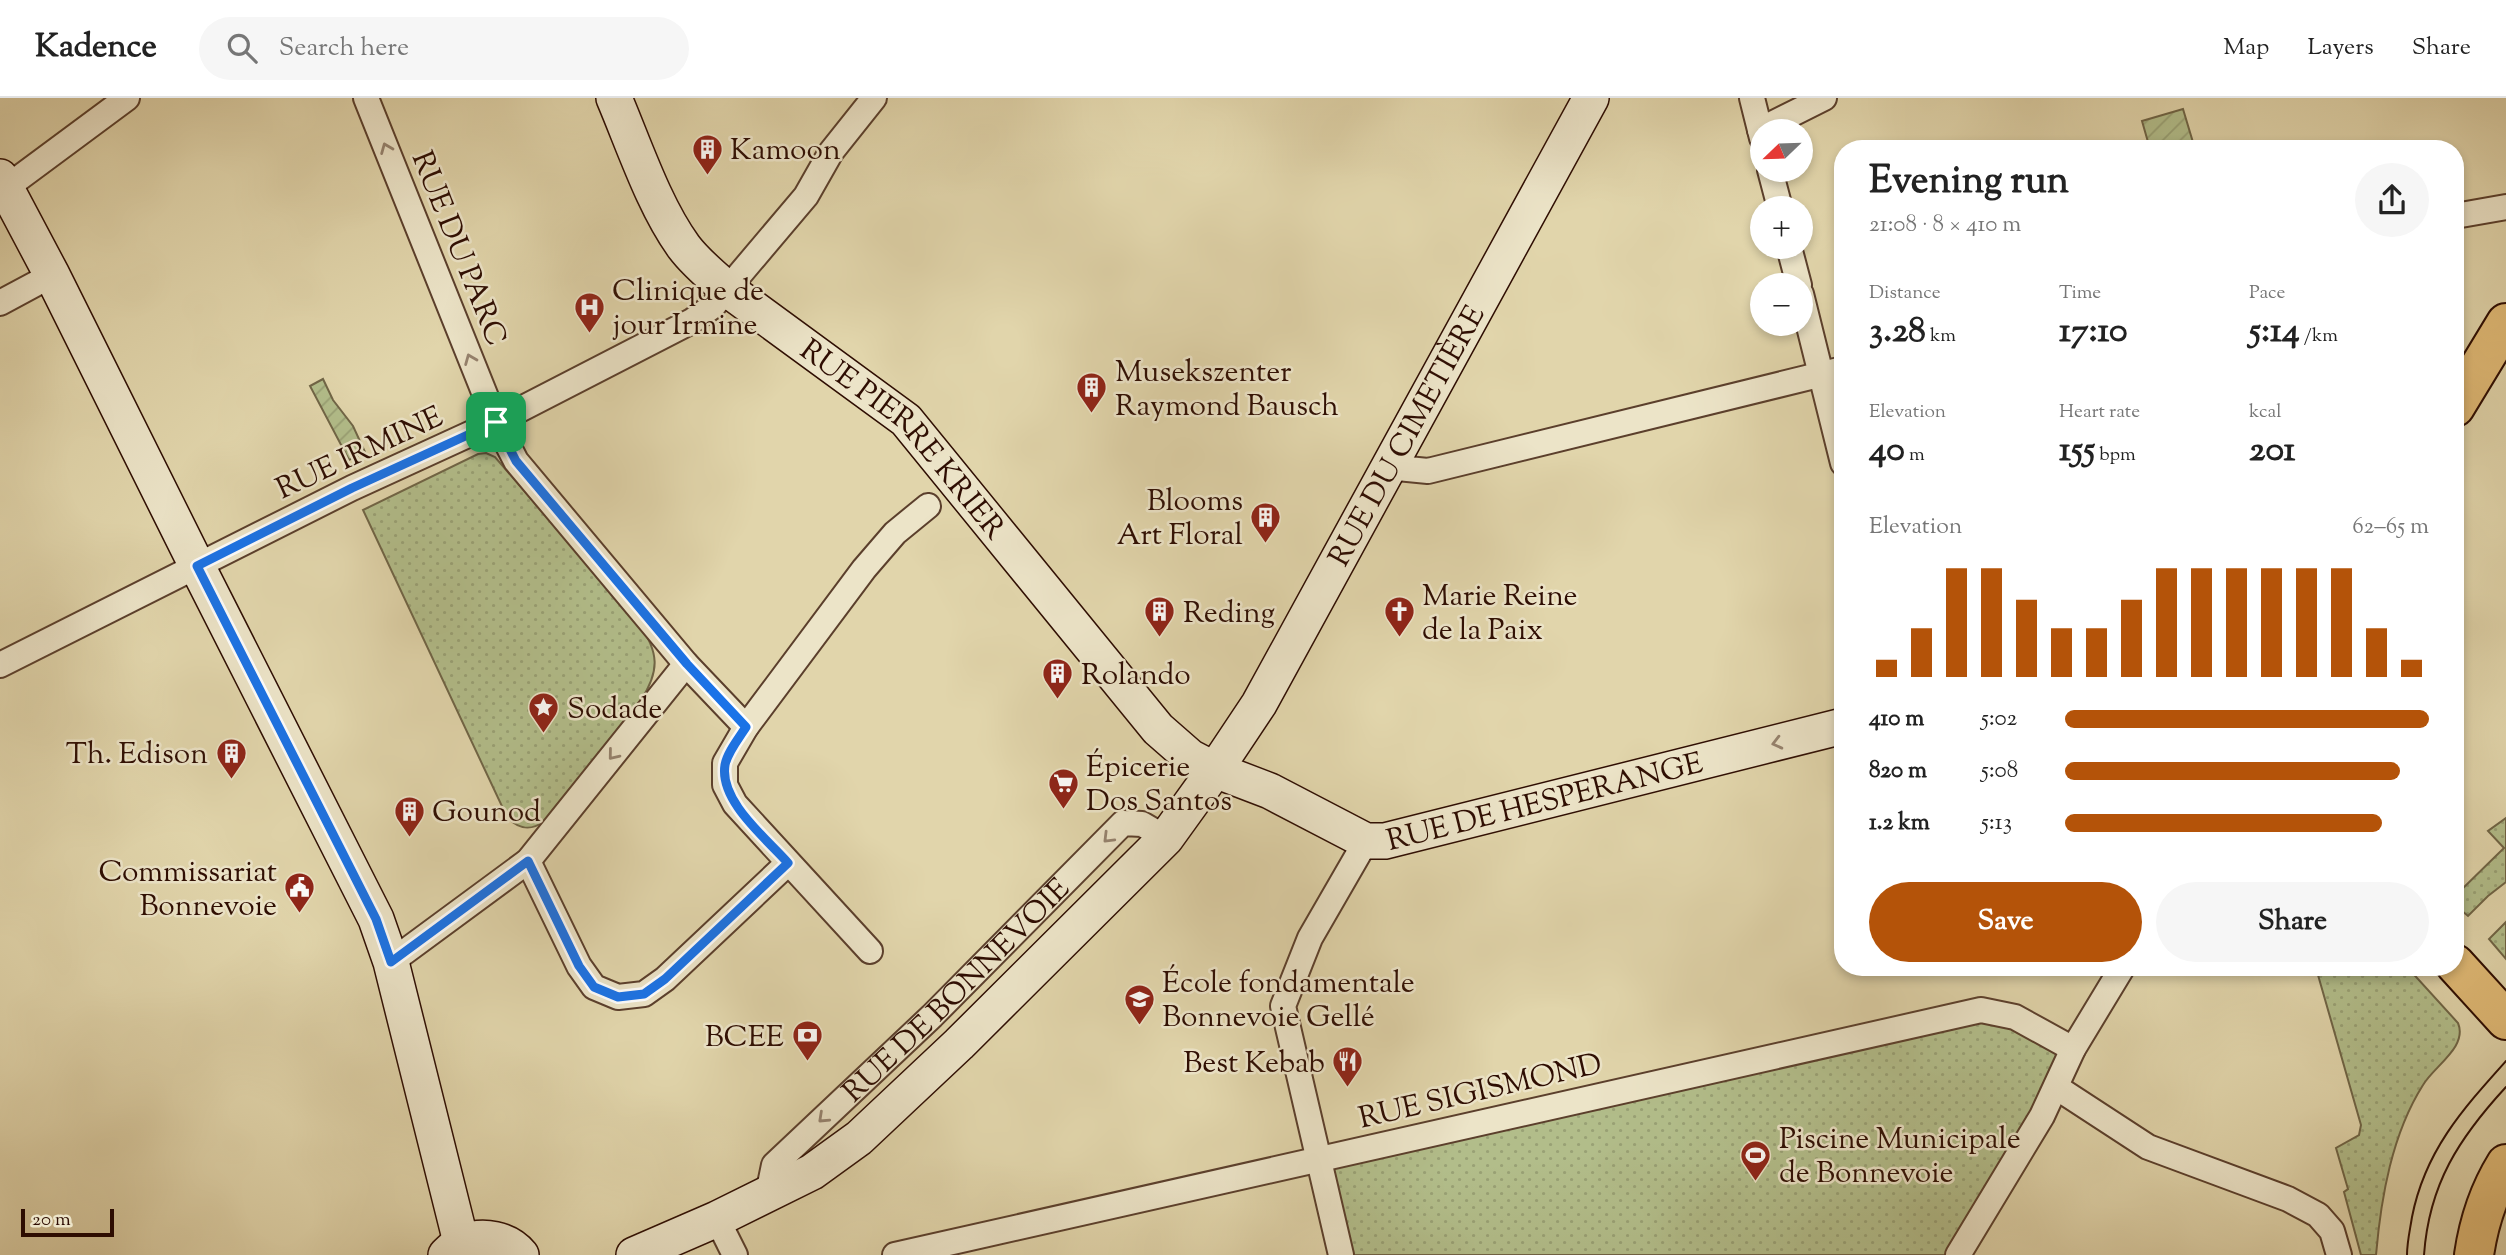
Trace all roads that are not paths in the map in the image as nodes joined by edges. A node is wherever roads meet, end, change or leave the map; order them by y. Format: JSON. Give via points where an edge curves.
{"nodes":[{"id":1,"x":127,"y":98,"type":"edge"},
{"id":2,"x":366,"y":98,"type":"edge"},
{"id":3,"x":614,"y":98,"type":"edge"},
{"id":4,"x":874,"y":98,"type":"edge"},
{"id":5,"x":1591,"y":98,"type":"edge"},
{"id":6,"x":1752,"y":98,"type":"edge"},
{"id":7,"x":1824,"y":98,"type":"edge"},
{"id":8,"x":1757,"y":119,"type":"edge"},
{"id":9,"x":1787,"y":119,"type":"edge"},
{"id":10,"x":3,"y":182,"type":"edge"},
{"id":11,"x":2506,"y":207,"type":"edge"},
{"id":12,"x":2464,"y":214,"type":"edge"},
{"id":13,"x":52,"y":275,"type":"junction"},
{"id":14,"x":727,"y":289,"type":"junction"},
{"id":15,"x":0,"y":303,"type":"edge"},
{"id":16,"x":2506,"y":323,"type":"edge"},
{"id":17,"x":1813,"y":324,"type":"edge"},
{"id":18,"x":1832,"y":372,"type":"edge"},
{"id":19,"x":2464,"y":392,"type":"edge"},
{"id":20,"x":496,"y":422,"type":"junction"},
{"id":21,"x":1387,"y":467,"type":"junction"},
{"id":22,"x":928,"y":506,"type":"dead end"},
{"id":23,"x":197,"y":566,"type":"junction"},
{"id":24,"x":687,"y":664,"type":"junction"},
{"id":25,"x":0,"y":665,"type":"edge"},
{"id":26,"x":746,"y":727,"type":"junction"},
{"id":27,"x":1834,"y":728,"type":"edge"},
{"id":28,"x":1215,"y":770,"type":"junction"},
{"id":29,"x":1366,"y":841,"type":"junction"},
{"id":30,"x":528,"y":861,"type":"junction"},
{"id":31,"x":788,"y":863,"type":"junction"},
{"id":32,"x":870,"y":951,"type":"dead end"},
{"id":33,"x":391,"y":962,"type":"junction"},
{"id":34,"x":2464,"y":974,"type":"edge"},
{"id":35,"x":2117,"y":976,"type":"edge"},
{"id":36,"x":2506,"y":1020,"type":"edge"},
{"id":37,"x":2073,"y":1049,"type":"junction"},
{"id":38,"x":2056,"y":1087,"type":"junction"},
{"id":39,"x":1318,"y":1159,"type":"junction"},
{"id":40,"x":2506,"y":1164,"type":"edge"},
{"id":41,"x":717,"y":1219,"type":"junction"},
{"id":42,"x":454,"y":1249,"type":"edge"},
{"id":43,"x":521,"y":1255,"type":"edge"},
{"id":44,"x":634,"y":1255,"type":"edge"},
{"id":45,"x":735,"y":1255,"type":"edge"},
{"id":46,"x":895,"y":1255,"type":"edge"},
{"id":47,"x":1341,"y":1255,"type":"edge"},
{"id":48,"x":1958,"y":1255,"type":"edge"},
{"id":49,"x":2339,"y":1255,"type":"edge"},
{"id":50,"x":2474,"y":1255,"type":"edge"}],
"edges":[{"from":1,"to":10,"type":"street"},
{"from":20,"to":2,"type":"street","name":"RUE DU PARC","one_way":true},
{"from":3,"to":14,"type":"main road","name":"RUE PIERRE KRIER","via":[[663,212],[684,248]]},
{"from":4,"to":14,"type":"street","name":"RUE IRMINE","via":[[831,152],[806,195]]},
{"from":5,"to":21,"type":"main road","name":"RUE DU CIMETIÈRE"},
{"from":6,"to":8,"type":"street"},
{"from":7,"to":9,"type":"street"},
{"from":10,"to":13,"type":"main road"},
{"from":11,"to":12,"type":"street"},
{"from":13,"to":15,"type":"street"},
{"from":13,"to":23,"type":"main road"},
{"from":14,"to":20,"type":"street","name":"RUE IRMINE","via":[[692,321]]},
{"from":14,"to":28,"type":"main road","name":"RUE PIERRE KRIER","via":[[906,420],[1158,729],[1190,757]]},
{"from":16,"to":19,"type":"main road"},
{"from":17,"to":18,"type":"street"},
{"from":18,"to":21,"type":"street","via":[[1429,471]]},
{"from":20,"to":23,"type":"street","name":"RUE IRMINE"},
{"from":20,"to":24,"type":"street","name":"RUE DU PARC","via":[[516,461]]},
{"from":21,"to":28,"type":"main road","name":"RUE DU CIMETIÈRE","via":[[1259,704]]},
{"from":22,"to":26,"type":"street","via":[[895,533],[864,569]]},
{"from":23,"to":25,"type":"street","name":"RUE IRMINE"},
{"from":23,"to":33,"type":"main road","via":[[376,919]]},
{"from":24,"to":26,"type":"street","name":"RUE DU PARC"},
{"from":24,"to":30,"type":"street","one_way":true},
{"from":26,"to":31,"type":"street","via":[[725,763],[725,785],[735,804]]},
{"from":27,"to":29,"type":"main road","name":"RUE DE HESPERANGE","one_way":true,"via":[[1385,841]]},
{"from":28,"to":29,"type":"main road","name":"RUE DE HESPERANGE","via":[[1270,791]]},
{"from":28,"to":41,"type":"main road","name":"RUE DE BONNEVOIE","via":[[1166,838],[859,1138],[812,1172]]},
{"from":29,"to":39,"type":"street","via":[[1310,938],[1283,1006]]},
{"from":30,"to":31,"type":"street","via":[[579,966],[594,987],[618,997],[644,994],[665,979]]},
{"from":30,"to":33,"type":"street"},
{"from":31,"to":32,"type":"street"},
{"from":33,"to":42,"type":"main road"},
{"from":34,"to":36,"type":"main road"},
{"from":35,"to":37,"type":"street"},
{"from":37,"to":38,"type":"street"},
{"from":37,"to":39,"type":"street","name":"RUE SIGISMOND","via":[[2015,1017],[1981,1010]]},
{"from":38,"to":48,"type":"street"},
{"from":38,"to":49,"type":"street","via":[[2148,1147],[2288,1199],[2318,1215],[2332,1231]]},
{"from":39,"to":46,"type":"street","name":"RUE SIGISMOND"},
{"from":39,"to":47,"type":"street"},
{"from":40,"to":50,"type":"main road","via":[[2488,1198]]},
{"from":41,"to":44,"type":"main road","name":"RUE DE BONNEVOIE"},
{"from":41,"to":45,"type":"street"},
{"from":42,"to":43,"type":"main road","via":[[481,1238],[501,1241]]}]}
